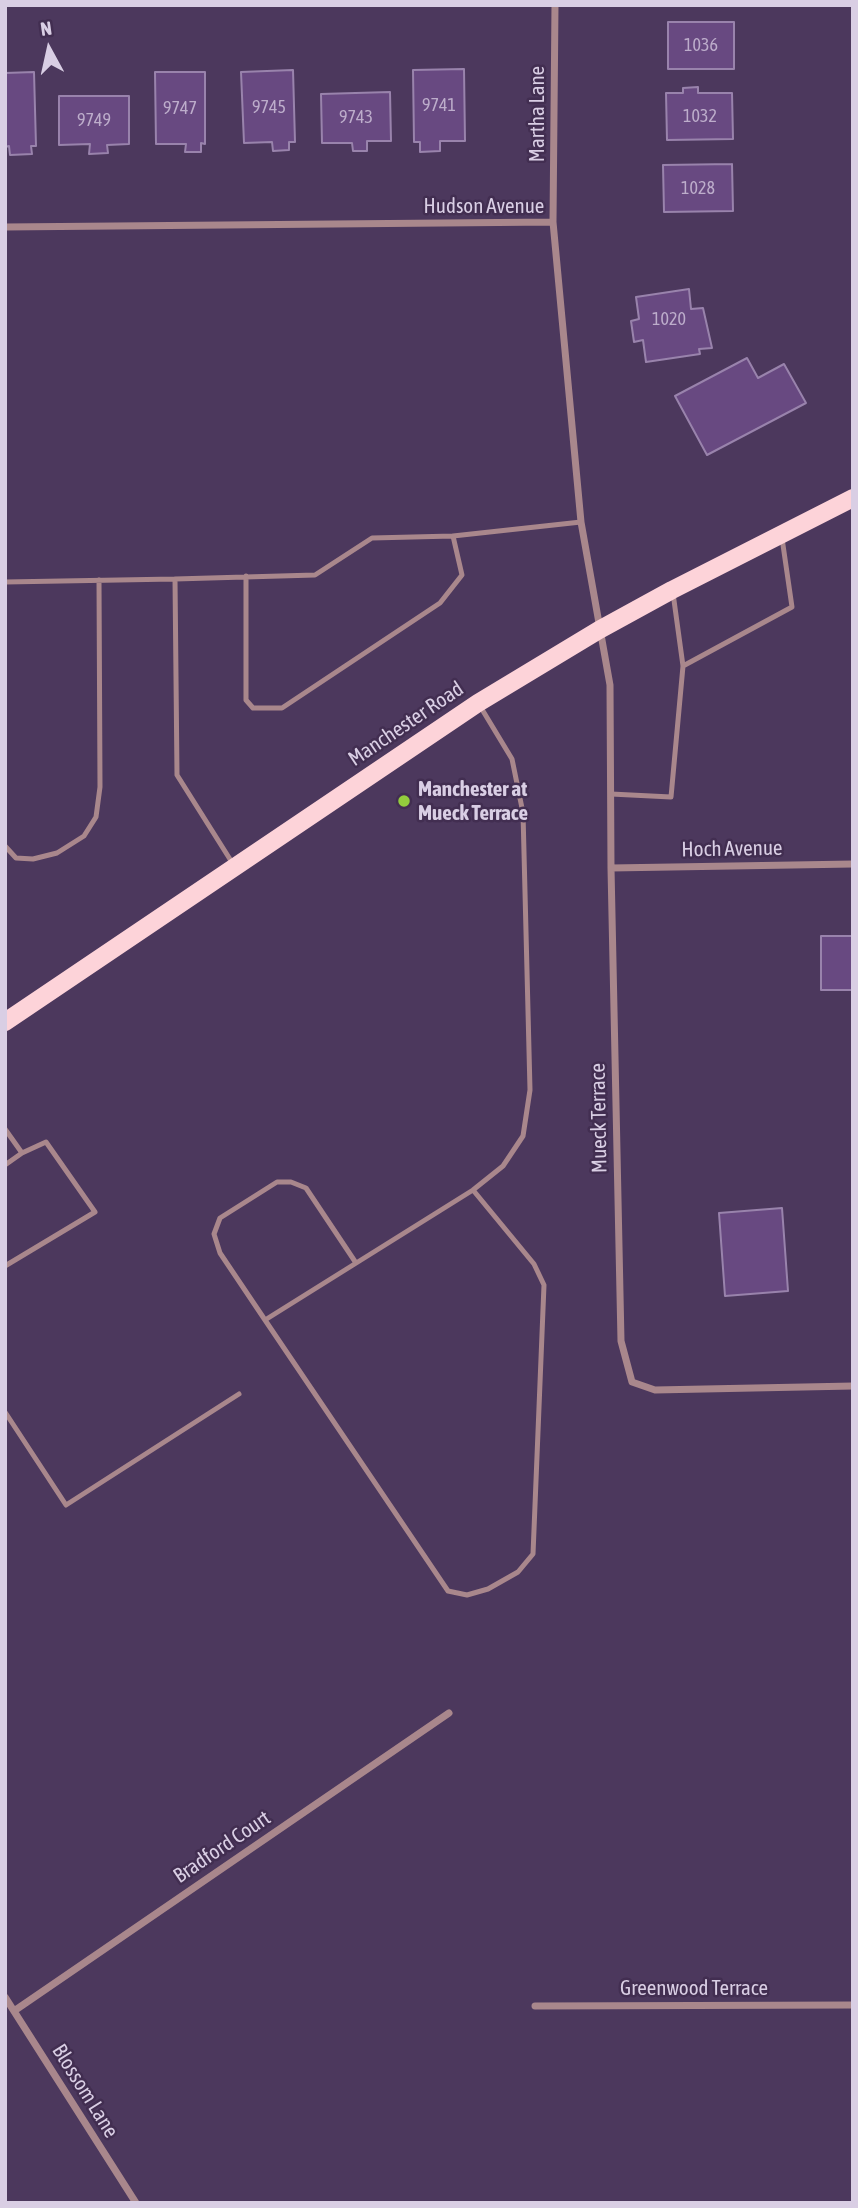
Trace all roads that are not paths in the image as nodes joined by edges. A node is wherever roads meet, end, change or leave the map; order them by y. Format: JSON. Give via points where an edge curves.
{"nodes":[{"id":1,"x":555,"y":5,"type":"edge"},
{"id":2,"x":554,"y":222,"type":"junction"},
{"id":3,"x":5,"y":227,"type":"edge"},
{"id":4,"x":853,"y":498,"type":"edge"},
{"id":5,"x":581,"y":522,"type":"junction"},
{"id":6,"x":782,"y":535,"type":"junction"},
{"id":7,"x":453,"y":536,"type":"junction"},
{"id":8,"x":246,"y":576,"type":"junction"},
{"id":9,"x":175,"y":579,"type":"junction"},
{"id":10,"x":99,"y":580,"type":"junction"},
{"id":11,"x":5,"y":582,"type":"edge"},
{"id":12,"x":672,"y":590,"type":"junction"},
{"id":13,"x":599,"y":630,"type":"junction"},
{"id":14,"x":683,"y":666,"type":"junction"},
{"id":15,"x":478,"y":703,"type":"junction"},
{"id":16,"x":611,"y":794,"type":"junction"},
{"id":17,"x":5,"y":846,"type":"edge"},
{"id":18,"x":853,"y":864,"type":"edge"},
{"id":19,"x":235,"y":866,"type":"junction"},
{"id":20,"x":611,"y":868,"type":"junction"},
{"id":21,"x":5,"y":1022,"type":"edge"},
{"id":22,"x":5,"y":1129,"type":"edge"},
{"id":23,"x":22,"y":1153,"type":"junction"},
{"id":24,"x":5,"y":1165,"type":"edge"},
{"id":25,"x":473,"y":1190,"type":"junction"},
{"id":26,"x":356,"y":1263,"type":"junction"},
{"id":27,"x":5,"y":1266,"type":"edge"},
{"id":28,"x":265,"y":1320,"type":"junction"},
{"id":29,"x":853,"y":1386,"type":"edge"},
{"id":30,"x":239,"y":1394,"type":"dead end"},
{"id":31,"x":5,"y":1412,"type":"edge"},
{"id":32,"x":449,"y":1713,"type":"dead end"},
{"id":33,"x":5,"y":1997,"type":"edge"},
{"id":34,"x":853,"y":2005,"type":"edge"},
{"id":35,"x":535,"y":2006,"type":"dead end"},
{"id":36,"x":14,"y":2011,"type":"junction"},
{"id":37,"x":136,"y":2203,"type":"edge"}],
"edges":[{"from":1,"to":2,"type":"street","name":"Martha Lane"},
{"from":2,"to":3,"type":"street","name":"Hudson Avenue"},
{"from":2,"to":5,"type":"street","name":"Hudson Avenue"},
{"from":4,"to":6,"type":"main road","name":"Manchester Road"},
{"from":5,"to":7,"type":"lane"},
{"from":5,"to":13,"type":"street","name":"Hudson Avenue"},
{"from":6,"to":12,"type":"main road","name":"Manchester Road"},
{"from":6,"to":14,"type":"lane","via":[[792,607]]},
{"from":7,"to":8,"type":"lane","via":[[372,538],[315,575]]},
{"from":7,"to":8,"type":"lane","via":[[462,575],[440,603],[282,708],[253,708],[246,700]]},
{"from":8,"to":9,"type":"lane"},
{"from":9,"to":10,"type":"lane"},
{"from":9,"to":19,"type":"lane","via":[[177,775]]},
{"from":10,"to":11,"type":"lane"},
{"from":10,"to":17,"type":"lane","via":[[100,787],[96,817],[84,836],[57,853],[16,858]]},
{"from":12,"to":13,"type":"main road","name":"Manchester Road"},
{"from":12,"to":14,"type":"lane"},
{"from":13,"to":15,"type":"main road","name":"Manchester Road"},
{"from":13,"to":16,"type":"street","name":"Mueck Terrace","via":[[610,685]]},
{"from":14,"to":16,"type":"lane","via":[[671,797]]},
{"from":15,"to":19,"type":"main road","name":"Manchester Road"},
{"from":15,"to":25,"type":"lane","via":[[512,759],[523,813],[530,1090],[523,1136],[503,1166]]},
{"from":16,"to":20,"type":"street","name":"Mueck Terrace"},
{"from":18,"to":20,"type":"street","name":"Hoch Avenue"},
{"from":19,"to":21,"type":"main road","name":"Manchester Road"},
{"from":20,"to":29,"type":"street","name":"Mueck Terrace","via":[[621,1341],[632,1382],[655,1390]]},
{"from":22,"to":23,"type":"lane"},
{"from":23,"to":24,"type":"lane"},
{"from":23,"to":27,"type":"lane","via":[[47,1142],[95,1212]]},
{"from":25,"to":26,"type":"lane"},
{"from":25,"to":28,"type":"lane","via":[[534,1264],[544,1285],[533,1554],[518,1572],[467,1595],[448,1591]]},
{"from":26,"to":28,"type":"lane"},
{"from":26,"to":28,"type":"lane","via":[[306,1188],[276,1182],[220,1219],[214,1234],[220,1253]]},
{"from":30,"to":31,"type":"lane","via":[[66,1505]]},
{"from":32,"to":36,"type":"street","name":"Bradford Court"},
{"from":33,"to":36,"type":"street","name":"Blossom Lane"},
{"from":34,"to":35,"type":"street","name":"Greenwood Terrace"},
{"from":36,"to":37,"type":"street","name":"Blossom Lane"}]}
